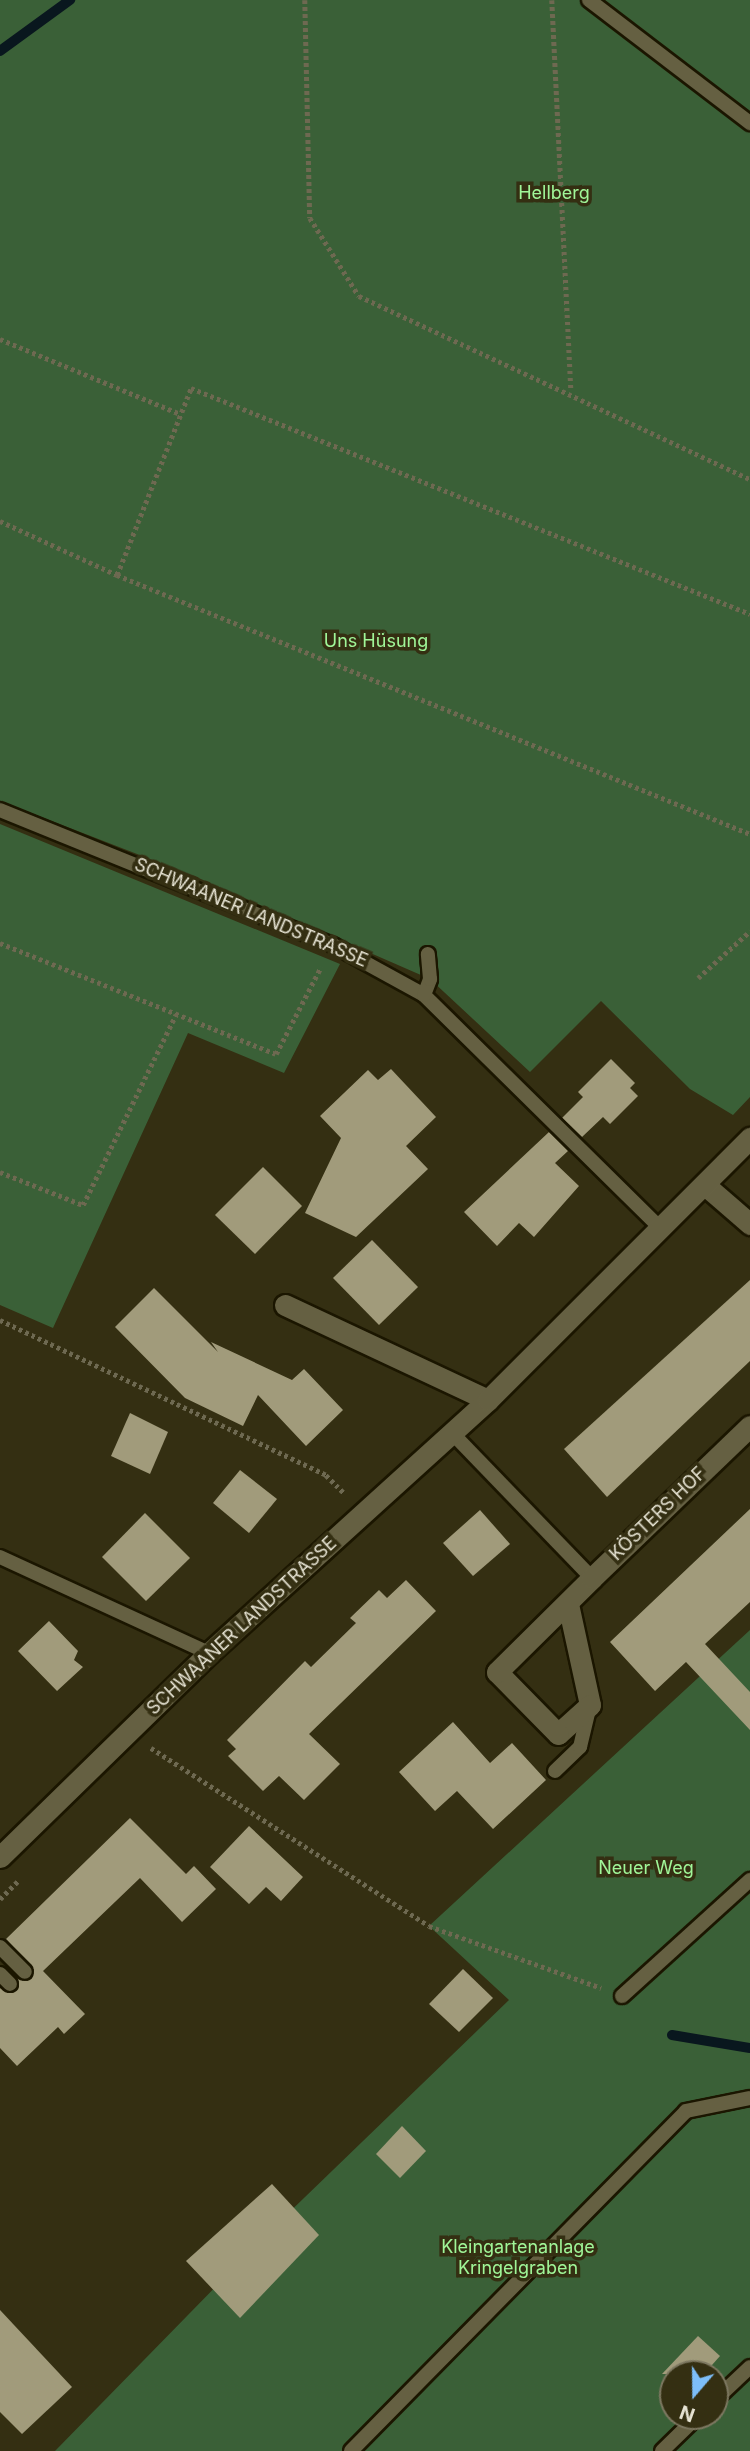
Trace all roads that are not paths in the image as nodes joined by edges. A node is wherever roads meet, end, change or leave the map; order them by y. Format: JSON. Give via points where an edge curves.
{"nodes":[{"id":1,"x":589,"y":0,"type":"edge"},
{"id":2,"x":750,"y":122,"type":"edge"},
{"id":3,"x":0,"y":810,"type":"edge"},
{"id":4,"x":428,"y":954,"type":"dead end"},
{"id":5,"x":424,"y":995,"type":"junction"},
{"id":6,"x":750,"y":1139,"type":"edge"},
{"id":7,"x":705,"y":1185,"type":"junction"},
{"id":8,"x":750,"y":1224,"type":"edge"},
{"id":9,"x":660,"y":1228,"type":"junction"},
{"id":10,"x":285,"y":1305,"type":"dead end"},
{"id":11,"x":488,"y":1400,"type":"junction"},
{"id":12,"x":750,"y":1426,"type":"edge"},
{"id":13,"x":452,"y":1433,"type":"junction"},
{"id":14,"x":0,"y":1557,"type":"edge"},
{"id":15,"x":592,"y":1578,"type":"junction"},
{"id":16,"x":568,"y":1604,"type":"junction"},
{"id":17,"x":209,"y":1653,"type":"junction"},
{"id":18,"x":590,"y":1705,"type":"junction"},
{"id":19,"x":555,"y":1771,"type":"dead end"},
{"id":20,"x":0,"y":1857,"type":"edge"},
{"id":21,"x":750,"y":1880,"type":"edge"},
{"id":22,"x":0,"y":1947,"type":"edge"},
{"id":23,"x":25,"y":1972,"type":"dead end"},
{"id":24,"x":622,"y":1996,"type":"road end"},
{"id":25,"x":750,"y":2098,"type":"edge"},
{"id":26,"x":750,"y":2367,"type":"edge"},
{"id":27,"x":729,"y":2387,"type":"edge"},
{"id":28,"x":684,"y":2430,"type":"edge"},
{"id":29,"x":351,"y":2451,"type":"edge"},
{"id":30,"x":662,"y":2451,"type":"edge"}],
"edges":[{"from":1,"to":2,"type":"lane"},
{"from":3,"to":5,"type":"lane","name":"SCHWAANER LANDSTRASSE","via":[[332,945]]},
{"from":4,"to":5,"type":"lane","via":[[430,979]]},
{"from":5,"to":9,"type":"lane","name":"SCHWAANER LANDSTRASSE"},
{"from":6,"to":7,"type":"street","name":"SCHWAANER LANDSTRASSE"},
{"from":7,"to":8,"type":"street"},
{"from":7,"to":9,"type":"street","name":"SCHWAANER LANDSTRASSE"},
{"from":9,"to":11,"type":"street","name":"SCHWAANER LANDSTRASSE"},
{"from":10,"to":11,"type":"street"},
{"from":11,"to":13,"type":"street","name":"SCHWAANER LANDSTRASSE"},
{"from":12,"to":15,"type":"street","name":"KÖSTERS HOF"},
{"from":13,"to":15,"type":"lane"},
{"from":13,"to":17,"type":"street","name":"SCHWAANER LANDSTRASSE"},
{"from":14,"to":17,"type":"lane"},
{"from":15,"to":16,"type":"street","name":"KÖSTERS HOF"},
{"from":16,"to":18,"type":"street"},
{"from":16,"to":18,"type":"street","name":"KÖSTERS HOF","via":[[498,1672],[558,1734]]},
{"from":17,"to":20,"type":"street","name":"SCHWAANER LANDSTRASSE"},
{"from":18,"to":19,"type":"lane","via":[[580,1747]]},
{"from":21,"to":24,"type":"lane"},
{"from":22,"to":23,"type":"lane"},
{"from":25,"to":29,"type":"lane","via":[[686,2111]]},
{"from":26,"to":27,"type":"lane"},
{"from":28,"to":30,"type":"lane"}]}
